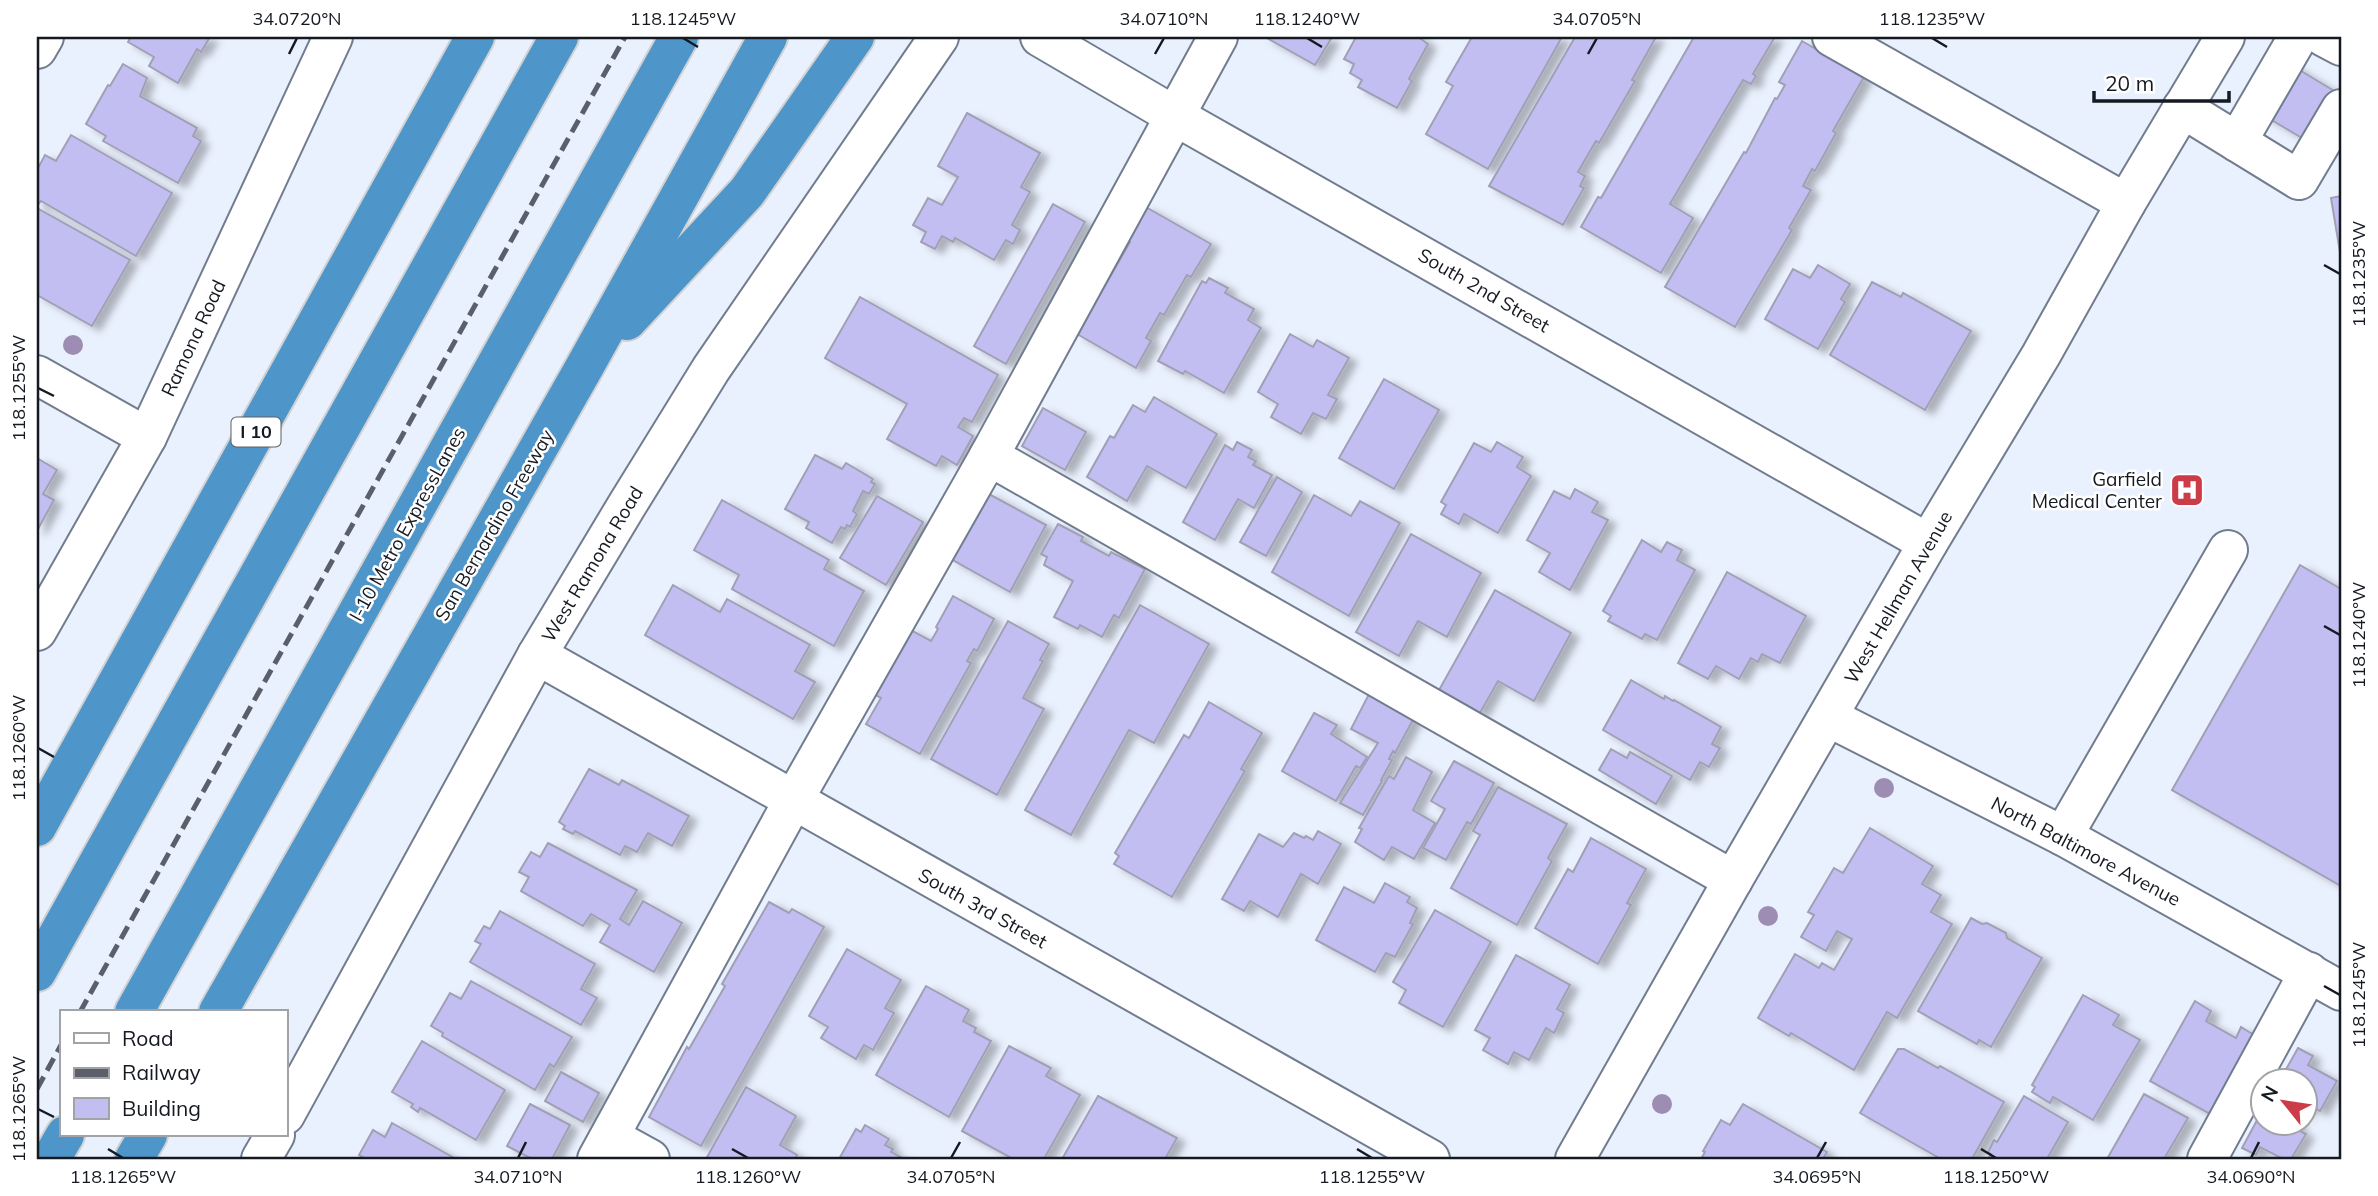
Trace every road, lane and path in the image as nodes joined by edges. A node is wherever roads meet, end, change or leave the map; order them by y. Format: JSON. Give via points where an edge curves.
{"nodes":[{"id":1,"x":44,"y":37,"type":"edge"},
{"id":2,"x":333,"y":37,"type":"edge"},
{"id":3,"x":475,"y":37,"type":"edge"},
{"id":4,"x":558,"y":37,"type":"edge"},
{"id":5,"x":679,"y":37,"type":"edge"},
{"id":6,"x":768,"y":37,"type":"edge"},
{"id":7,"x":855,"y":37,"type":"edge"},
{"id":8,"x":939,"y":37,"type":"edge"},
{"id":9,"x":1040,"y":37,"type":"edge"},
{"id":10,"x":1218,"y":37,"type":"edge"},
{"id":11,"x":1832,"y":37,"type":"edge"},
{"id":12,"x":2225,"y":37,"type":"edge"},
{"id":13,"x":2298,"y":37,"type":"edge"},
{"id":14,"x":2325,"y":37,"type":"edge"},
{"id":15,"x":2341,"y":46,"type":"edge"},
{"id":16,"x":37,"y":49,"type":"edge"},
{"id":17,"x":2182,"y":108,"type":"junction"},
{"id":18,"x":2341,"y":112,"type":"edge"},
{"id":19,"x":1175,"y":116,"type":"junction"},
{"id":20,"x":2236,"y":142,"type":"junction"},
{"id":21,"x":2126,"y":203,"type":"junction"},
{"id":22,"x":585,"y":366,"type":"junction"},
{"id":23,"x":37,"y":375,"type":"edge"},
{"id":24,"x":147,"y":437,"type":"junction"},
{"id":25,"x":989,"y":456,"type":"junction"},
{"id":26,"x":1928,"y":543,"type":"junction"},
{"id":27,"x":2228,"y":550,"type":"dead end"},
{"id":28,"x":37,"y":631,"type":"edge"},
{"id":29,"x":537,"y":655,"type":"junction"},
{"id":30,"x":1828,"y":717,"type":"junction"},
{"id":31,"x":793,"y":801,"type":"junction"},
{"id":32,"x":37,"y":827,"type":"edge"},
{"id":33,"x":2063,"y":836,"type":"junction"},
{"id":34,"x":1732,"y":880,"type":"junction"},
{"id":35,"x":37,"y":972,"type":"edge"},
{"id":36,"x":2325,"y":981,"type":"edge"},
{"id":37,"x":135,"y":1010,"type":"edge"},
{"id":38,"x":219,"y":1010,"type":"edge"},
{"id":39,"x":287,"y":1111,"type":"edge"},
{"id":40,"x":64,"y":1136,"type":"edge"},
{"id":41,"x":147,"y":1136,"type":"edge"},
{"id":42,"x":274,"y":1136,"type":"edge"},
{"id":43,"x":604,"y":1148,"type":"edge"},
{"id":44,"x":51,"y":1159,"type":"edge"},
{"id":45,"x":134,"y":1159,"type":"edge"},
{"id":46,"x":261,"y":1159,"type":"edge"},
{"id":47,"x":650,"y":1159,"type":"edge"},
{"id":48,"x":1430,"y":1159,"type":"edge"},
{"id":49,"x":1575,"y":1159,"type":"edge"},
{"id":50,"x":2207,"y":1159,"type":"edge"}],
"edges":[{"from":1,"to":16,"type":"street"},
{"from":2,"to":24,"type":"street","name":"Ramona Road"},
{"from":3,"to":32,"type":"highway","number":"I 10"},
{"from":4,"to":35,"type":"highway"},
{"from":5,"to":37,"type":"highway","name":"I-10 Metro ExpressLanes"},
{"from":6,"to":22,"type":"highway","name":"San Bernardino Freeway"},
{"from":7,"to":22,"type":"highway","via":[[747,192]]},
{"from":8,"to":29,"type":"street","name":"West Ramona Road","via":[[711,369]]},
{"from":9,"to":19,"type":"street","name":"South 2nd Street"},
{"from":10,"to":19,"type":"street"},
{"from":11,"to":21,"type":"street"},
{"from":12,"to":17,"type":"street","name":"West Hellman Avenue"},
{"from":13,"to":20,"type":"street"},
{"from":14,"to":15,"type":"street"},
{"from":17,"to":20,"type":"street"},
{"from":17,"to":21,"type":"street","name":"West Hellman Avenue"},
{"from":18,"to":20,"type":"street","via":[[2299,180]]},
{"from":19,"to":25,"type":"street"},
{"from":19,"to":26,"type":"street","name":"South 2nd Street"},
{"from":21,"to":26,"type":"street","name":"West Hellman Avenue"},
{"from":22,"to":38,"type":"highway","name":"San Bernardino Freeway"},
{"from":23,"to":24,"type":"street"},
{"from":24,"to":28,"type":"street","name":"Ramona Road"},
{"from":25,"to":31,"type":"street"},
{"from":25,"to":34,"type":"street"},
{"from":26,"to":30,"type":"street","name":"West Hellman Avenue"},
{"from":27,"to":33,"type":"street"},
{"from":29,"to":31,"type":"street","name":"South 3rd Street"},
{"from":29,"to":39,"type":"street","name":"West Ramona Road"},
{"from":30,"to":33,"type":"street","name":"North Baltimore Avenue"},
{"from":30,"to":34,"type":"street","name":"West Hellman Avenue"},
{"from":31,"to":43,"type":"street"},
{"from":31,"to":48,"type":"street","name":"South 3rd Street"},
{"from":33,"to":36,"type":"street","name":"North Baltimore Avenue"},
{"from":34,"to":49,"type":"street","name":"West Hellman Avenue"},
{"from":36,"to":50,"type":"street"},
{"from":40,"to":44,"type":"highway"},
{"from":41,"to":45,"type":"highway"},
{"from":42,"to":46,"type":"street"},
{"from":43,"to":47,"type":"street"}]}
